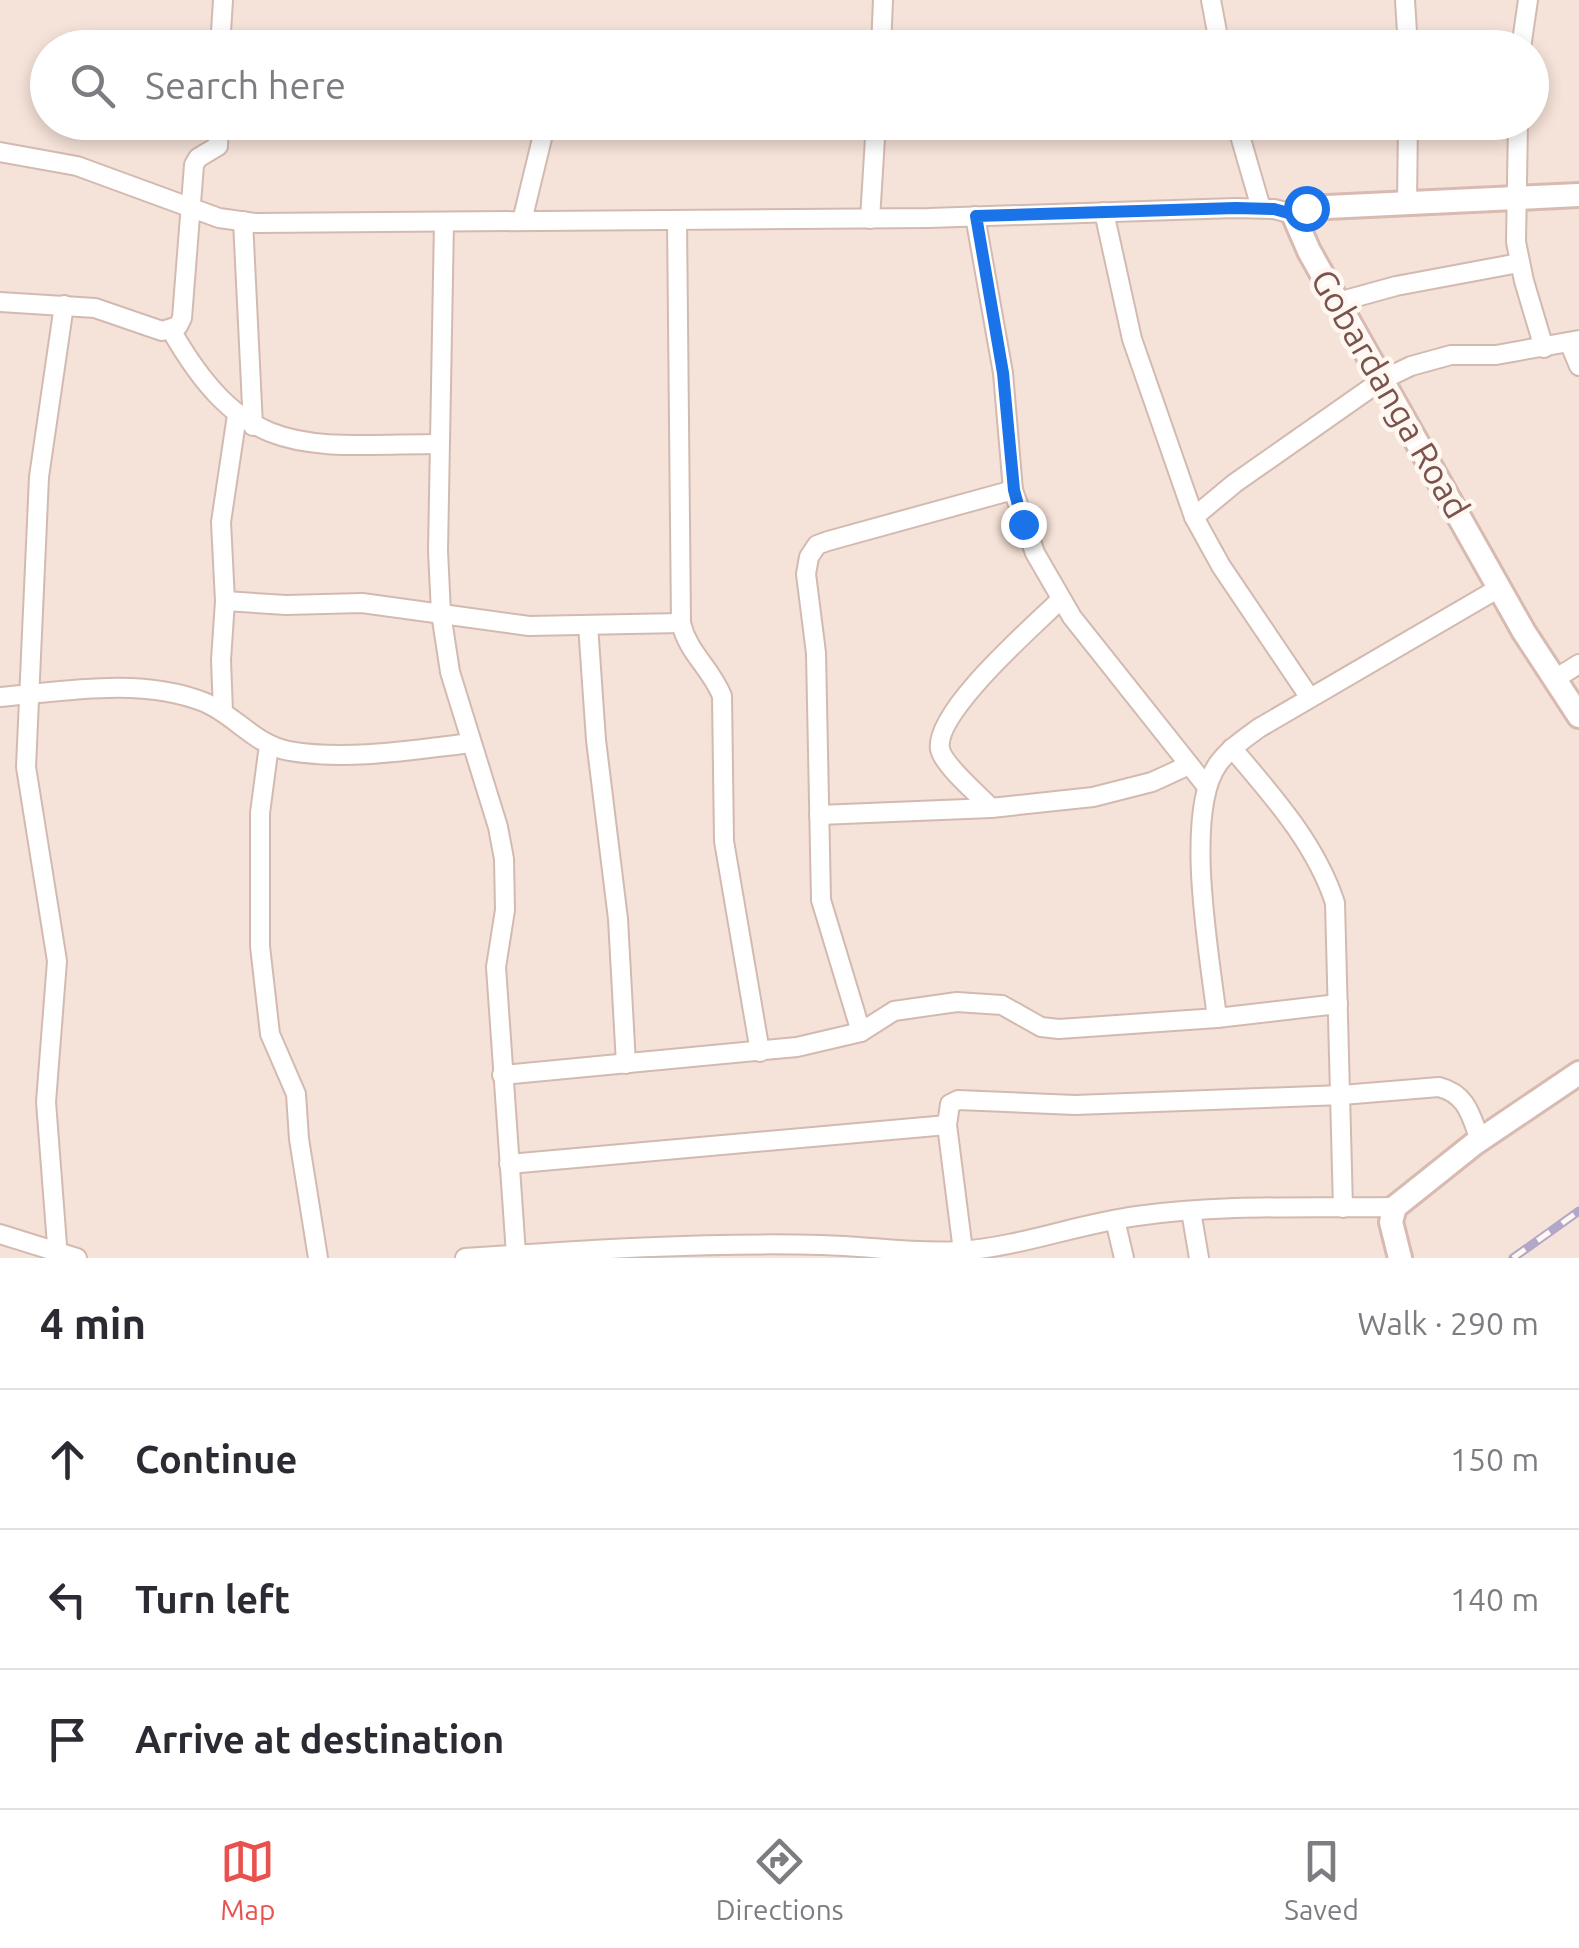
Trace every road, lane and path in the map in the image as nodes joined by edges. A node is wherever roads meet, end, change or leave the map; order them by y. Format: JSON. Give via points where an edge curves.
{"nodes":[{"id":1,"x":223,"y":0,"type":"edge"},
{"id":2,"x":883,"y":0,"type":"edge"},
{"id":3,"x":1211,"y":0,"type":"edge"},
{"id":4,"x":1405,"y":0,"type":"edge"},
{"id":5,"x":1528,"y":0,"type":"edge"},
{"id":6,"x":221,"y":30,"type":"edge"},
{"id":7,"x":882,"y":30,"type":"edge"},
{"id":8,"x":1217,"y":30,"type":"edge"},
{"id":9,"x":1407,"y":30,"type":"edge"},
{"id":10,"x":1524,"y":30,"type":"edge"},
{"id":11,"x":218,"y":140,"type":"edge"},
{"id":12,"x":542,"y":140,"type":"edge"},
{"id":13,"x":875,"y":140,"type":"edge"},
{"id":14,"x":1241,"y":140,"type":"edge"},
{"id":15,"x":1408,"y":140,"type":"edge"},
{"id":16,"x":1518,"y":140,"type":"edge"},
{"id":17,"x":0,"y":152,"type":"edge"},
{"id":18,"x":1579,"y":196,"type":"edge"},
{"id":19,"x":1519,"y":197,"type":"junction"},
{"id":20,"x":1407,"y":204,"type":"junction"},
{"id":21,"x":189,"y":207,"type":"junction"},
{"id":22,"x":1261,"y":208,"type":"junction"},
{"id":23,"x":1104,"y":212,"type":"junction"},
{"id":24,"x":1292,"y":214,"type":"junction"},
{"id":25,"x":976,"y":216,"type":"junction"},
{"id":26,"x":870,"y":219,"type":"junction"},
{"id":27,"x":677,"y":220,"type":"junction"},
{"id":28,"x":243,"y":221,"type":"junction"},
{"id":29,"x":444,"y":222,"type":"junction"},
{"id":30,"x":522,"y":222,"type":"junction"},
{"id":31,"x":1519,"y":262,"type":"junction"},
{"id":32,"x":0,"y":302,"type":"edge"},
{"id":33,"x":1338,"y":302,"type":"junction"},
{"id":34,"x":64,"y":305,"type":"junction"},
{"id":35,"x":171,"y":330,"type":"junction"},
{"id":36,"x":1574,"y":341,"type":"edge"},
{"id":37,"x":1544,"y":348,"type":"junction"},
{"id":38,"x":1579,"y":366,"type":"edge"},
{"id":39,"x":1382,"y":380,"type":"junction"},
{"id":40,"x":236,"y":415,"type":"junction"},
{"id":41,"x":253,"y":426,"type":"junction"},
{"id":42,"x":439,"y":444,"type":"junction"},
{"id":43,"x":1014,"y":490,"type":"junction"},
{"id":44,"x":1194,"y":517,"type":"junction"},
{"id":45,"x":1498,"y":588,"type":"junction"},
{"id":46,"x":1060,"y":600,"type":"junction"},
{"id":47,"x":225,"y":601,"type":"junction"},
{"id":48,"x":441,"y":613,"type":"junction"},
{"id":49,"x":681,"y":623,"type":"junction"},
{"id":50,"x":588,"y":625,"type":"junction"},
{"id":51,"x":1579,"y":664,"type":"edge"},
{"id":52,"x":1555,"y":679,"type":"junction"},
{"id":53,"x":30,"y":694,"type":"junction"},
{"id":54,"x":0,"y":697,"type":"edge"},
{"id":55,"x":1310,"y":698,"type":"junction"},
{"id":56,"x":223,"y":712,"type":"junction"},
{"id":57,"x":1579,"y":716,"type":"edge"},
{"id":58,"x":471,"y":743,"type":"junction"},
{"id":59,"x":269,"y":745,"type":"junction"},
{"id":60,"x":1232,"y":748,"type":"junction"},
{"id":61,"x":1189,"y":765,"type":"junction"},
{"id":62,"x":1207,"y":787,"type":"junction"},
{"id":63,"x":991,"y":808,"type":"junction"},
{"id":64,"x":819,"y":815,"type":"junction"},
{"id":65,"x":1338,"y":1004,"type":"junction"},
{"id":66,"x":1218,"y":1018,"type":"junction"},
{"id":67,"x":861,"y":1032,"type":"junction"},
{"id":68,"x":760,"y":1052,"type":"junction"},
{"id":69,"x":626,"y":1064,"type":"junction"},
{"id":70,"x":1579,"y":1073,"type":"edge"},
{"id":71,"x":502,"y":1075,"type":"junction"},
{"id":72,"x":1342,"y":1095,"type":"junction"},
{"id":73,"x":946,"y":1125,"type":"junction"},
{"id":74,"x":1480,"y":1140,"type":"junction"},
{"id":75,"x":509,"y":1164,"type":"junction"},
{"id":76,"x":1395,"y":1207,"type":"junction"},
{"id":77,"x":1344,"y":1208,"type":"junction"},
{"id":78,"x":1191,"y":1211,"type":"junction"},
{"id":79,"x":1116,"y":1220,"type":"junction"},
{"id":80,"x":0,"y":1234,"type":"edge"},
{"id":81,"x":1047,"y":1238,"type":"junction"},
{"id":82,"x":963,"y":1251,"type":"junction"},
{"id":83,"x":753,"y":1252,"type":"edge"},
{"id":84,"x":516,"y":1254,"type":"junction"},
{"id":85,"x":601,"y":1254,"type":"edge"},
{"id":86,"x":890,"y":1254,"type":"edge"},
{"id":87,"x":58,"y":1256,"type":"edge"},
{"id":88,"x":77,"y":1258,"type":"edge"},
{"id":89,"x":318,"y":1258,"type":"edge"},
{"id":90,"x":465,"y":1258,"type":"edge"},
{"id":91,"x":1052,"y":1258,"type":"edge"},
{"id":92,"x":1124,"y":1258,"type":"edge"},
{"id":93,"x":1199,"y":1258,"type":"edge"},
{"id":94,"x":1400,"y":1258,"type":"edge"}],
"edges":[{"from":1,"to":6,"type":"street"},
{"from":2,"to":7,"type":"street"},
{"from":3,"to":8,"type":"street"},
{"from":4,"to":9,"type":"street"},
{"from":5,"to":10,"type":"street"},
{"from":11,"to":21,"type":"street","via":[[194,165]]},
{"from":12,"to":30,"type":"street"},
{"from":13,"to":26,"type":"street"},
{"from":14,"to":22,"type":"street"},
{"from":15,"to":20,"type":"street"},
{"from":16,"to":19,"type":"street"},
{"from":17,"to":21,"type":"street","via":[[78,166]]},
{"from":18,"to":19,"type":"main road"},
{"from":19,"to":20,"type":"main road"},
{"from":19,"to":31,"type":"street"},
{"from":20,"to":24,"type":"main road"},
{"from":21,"to":28,"type":"street"},
{"from":21,"to":35,"type":"street","via":[[182,318]]},
{"from":22,"to":23,"type":"street"},
{"from":22,"to":24,"type":"street"},
{"from":23,"to":25,"type":"street"},
{"from":23,"to":44,"type":"street","via":[[1132,339]]},
{"from":24,"to":33,"type":"main road","name":"Gobardanga Road"},
{"from":25,"to":26,"type":"street"},
{"from":25,"to":43,"type":"street","via":[[1003,373]]},
{"from":26,"to":27,"type":"street"},
{"from":27,"to":30,"type":"street"},
{"from":27,"to":49,"type":"street"},
{"from":28,"to":29,"type":"street"},
{"from":28,"to":41,"type":"street"},
{"from":29,"to":30,"type":"street"},
{"from":29,"to":42,"type":"street"},
{"from":31,"to":33,"type":"street"},
{"from":31,"to":37,"type":"street"},
{"from":32,"to":34,"type":"street"},
{"from":33,"to":39,"type":"main road","name":"Gobardanga Road"},
{"from":34,"to":35,"type":"street"},
{"from":34,"to":53,"type":"street","via":[[39,476]]},
{"from":35,"to":40,"type":"street","via":[[205,383]]},
{"from":36,"to":37,"type":"street"},
{"from":36,"to":38,"type":"street"},
{"from":37,"to":39,"type":"street","via":[[1451,355]]},
{"from":39,"to":44,"type":"street"},
{"from":39,"to":45,"type":"main road","name":"Gobardanga Road"},
{"from":40,"to":41,"type":"street"},
{"from":40,"to":47,"type":"street","via":[[221,522]]},
{"from":41,"to":42,"type":"street","via":[[298,441]]},
{"from":42,"to":48,"type":"street"},
{"from":43,"to":46,"type":"street"},
{"from":43,"to":64,"type":"street","via":[[828,540],[809,557]]},
{"from":44,"to":55,"type":"street"},
{"from":45,"to":52,"type":"main road","name":"Gobardanga Road"},
{"from":45,"to":55,"type":"street"},
{"from":46,"to":61,"type":"street"},
{"from":46,"to":63,"type":"street","via":[[958,704],[940,735],[944,758]]},
{"from":47,"to":48,"type":"street"},
{"from":47,"to":56,"type":"street"},
{"from":48,"to":50,"type":"street","via":[[530,626]]},
{"from":48,"to":58,"type":"street"},
{"from":49,"to":50,"type":"street"},
{"from":49,"to":68,"type":"street","via":[[722,696],[722,818]]},
{"from":50,"to":69,"type":"street"},
{"from":51,"to":52,"type":"street"},
{"from":52,"to":57,"type":"main road","name":"Gobardanga Road"},
{"from":53,"to":54,"type":"street"},
{"from":53,"to":56,"type":"street","via":[[166,692]]},
{"from":53,"to":87,"type":"street","via":[[28,794],[56,960],[46,1102]]},
{"from":55,"to":60,"type":"street"},
{"from":56,"to":59,"type":"street"},
{"from":58,"to":59,"type":"street","via":[[321,754]]},
{"from":58,"to":71,"type":"street","via":[[498,827],[507,884],[496,967]]},
{"from":59,"to":89,"type":"street","via":[[260,813],[260,946],[270,1034],[296,1094]]},
{"from":60,"to":62,"type":"street"},
{"from":60,"to":65,"type":"street","via":[[1324,874],[1335,904]]},
{"from":61,"to":62,"type":"street"},
{"from":61,"to":63,"type":"street","via":[[1125,791]]},
{"from":62,"to":66,"type":"street","via":[[1203,902]]},
{"from":63,"to":64,"type":"street"},
{"from":64,"to":67,"type":"street","via":[[821,900]]},
{"from":65,"to":66,"type":"street"},
{"from":65,"to":72,"type":"street"},
{"from":66,"to":67,"type":"street","via":[[1058,1029],[1041,1027],[1002,1004],[956,1002],[894,1011]]},
{"from":67,"to":68,"type":"street"},
{"from":68,"to":69,"type":"street"},
{"from":69,"to":71,"type":"street"},
{"from":70,"to":74,"type":"main road"},
{"from":71,"to":75,"type":"street"},
{"from":72,"to":73,"type":"street","via":[[1075,1105],[968,1098],[950,1104]]},
{"from":72,"to":74,"type":"street","via":[[1422,1086],[1452,1090],[1469,1109]]},
{"from":72,"to":77,"type":"street"},
{"from":73,"to":75,"type":"street"},
{"from":73,"to":82,"type":"street"},
{"from":74,"to":76,"type":"main road"},
{"from":75,"to":84,"type":"street"},
{"from":76,"to":77,"type":"street"},
{"from":76,"to":94,"type":"main road","via":[[1391,1222]]},
{"from":77,"to":78,"type":"street"},
{"from":78,"to":79,"type":"street"},
{"from":78,"to":93,"type":"street"},
{"from":79,"to":81,"type":"street"},
{"from":79,"to":92,"type":"street"},
{"from":80,"to":87,"type":"street"},
{"from":81,"to":82,"type":"street"},
{"from":81,"to":91,"type":"street"},
{"from":82,"to":86,"type":"street"},
{"from":83,"to":85,"type":"street"},
{"from":83,"to":86,"type":"street","via":[[823,1245]]},
{"from":84,"to":85,"type":"street"},
{"from":84,"to":90,"type":"street"},
{"from":87,"to":88,"type":"street"}]}
